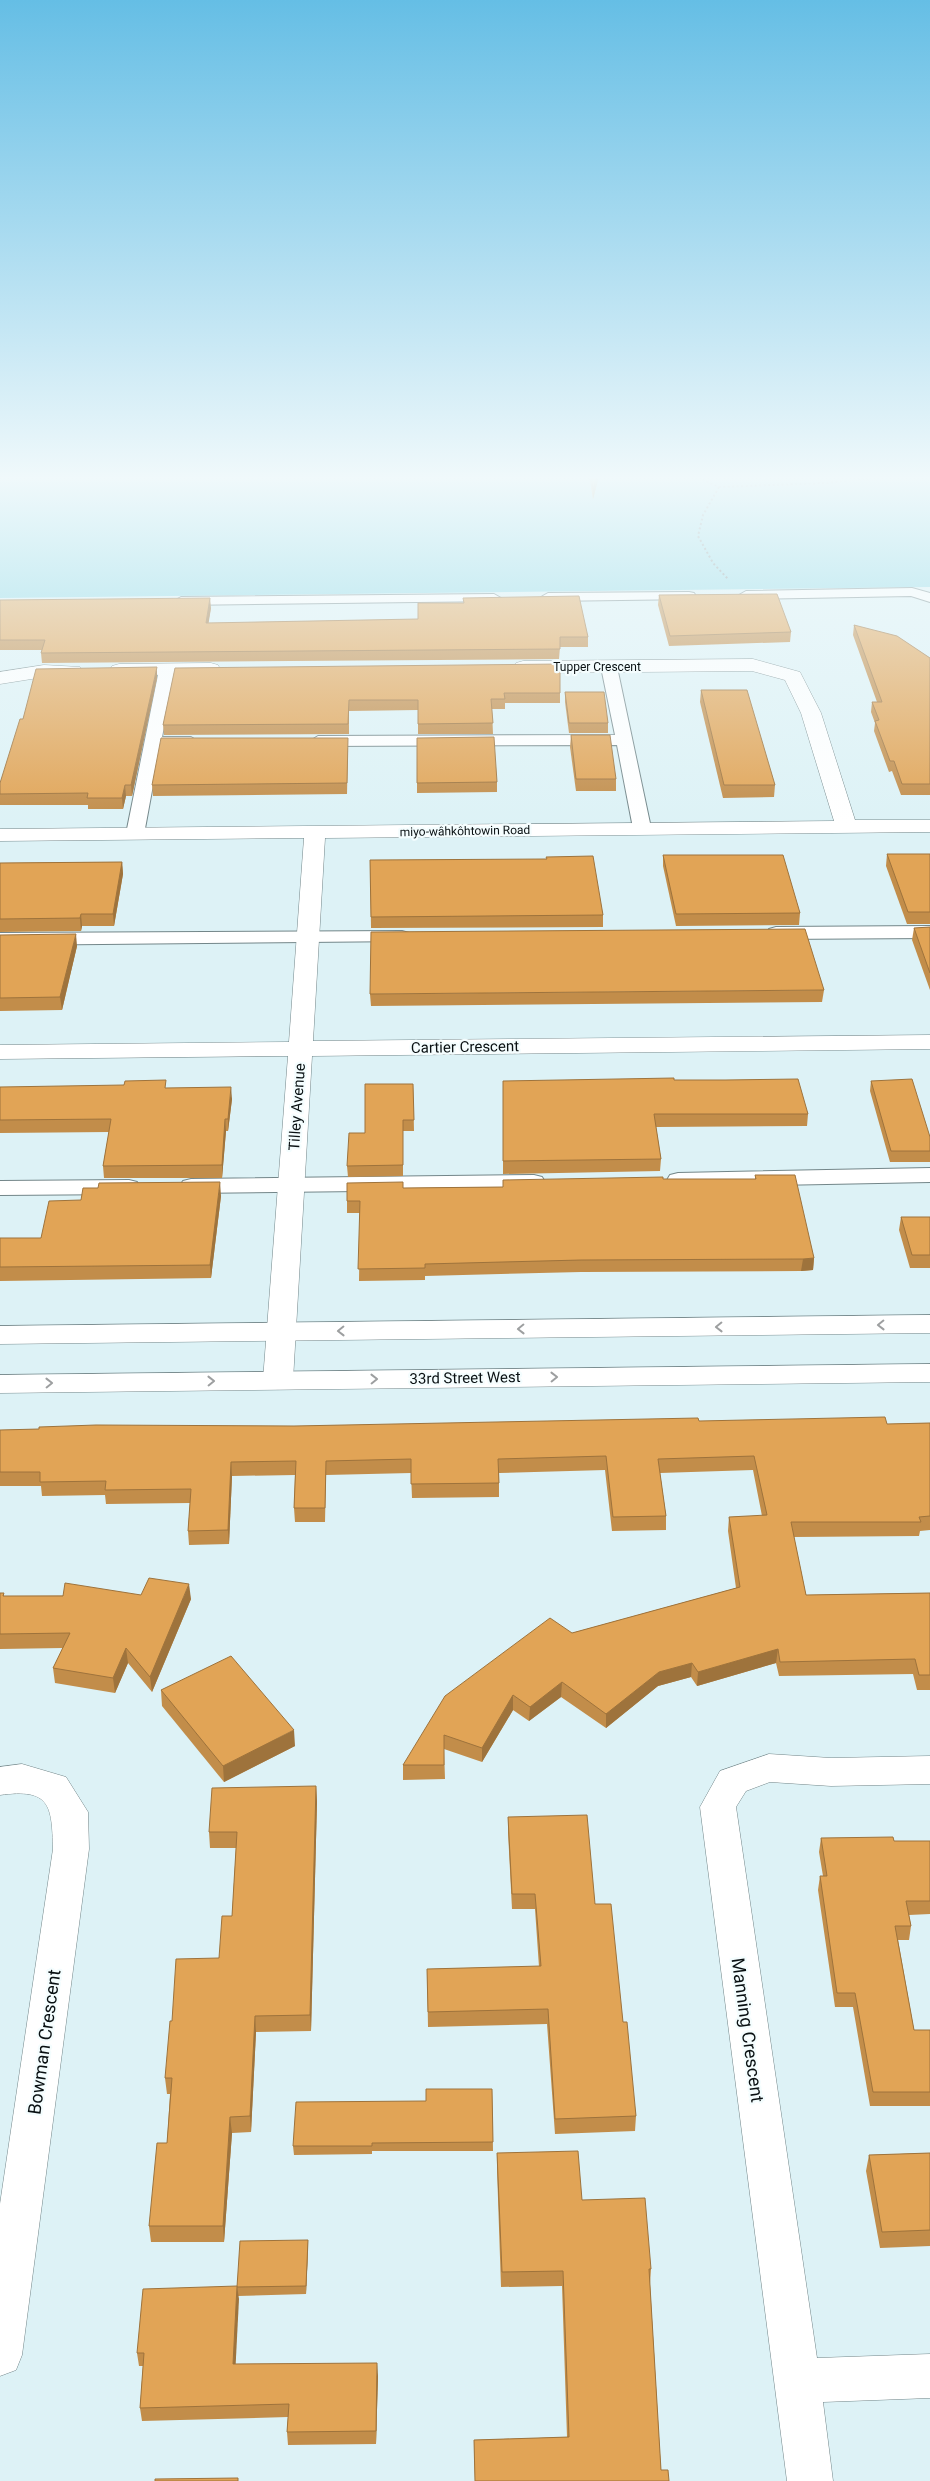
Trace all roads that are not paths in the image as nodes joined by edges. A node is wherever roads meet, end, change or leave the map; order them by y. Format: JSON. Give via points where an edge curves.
{"nodes":[{"id":1,"x":738,"y":595,"type":"edge"},
{"id":2,"x":704,"y":596,"type":"edge"},
{"id":3,"x":508,"y":598,"type":"edge"},
{"id":4,"x":537,"y":598,"type":"edge"},
{"id":5,"x":930,"y":598,"type":"edge"},
{"id":6,"x":170,"y":602,"type":"edge"},
{"id":7,"x":609,"y":666,"type":"junction"},
{"id":8,"x":501,"y":667,"type":"edge"},
{"id":9,"x":226,"y":669,"type":"edge"},
{"id":10,"x":166,"y":670,"type":"junction"},
{"id":11,"x":0,"y":678,"type":"edge"},
{"id":12,"x":624,"y":740,"type":"junction"},
{"id":13,"x":152,"y":742,"type":"junction"},
{"id":14,"x":211,"y":742,"type":"edge"},
{"id":15,"x":300,"y":742,"type":"edge"},
{"id":16,"x":930,"y":826,"type":"edge"},
{"id":17,"x":847,"y":827,"type":"junction"},
{"id":18,"x":642,"y":828,"type":"junction"},
{"id":19,"x":135,"y":834,"type":"junction"},
{"id":20,"x":315,"y":834,"type":"junction"},
{"id":21,"x":0,"y":835,"type":"edge"},
{"id":22,"x":930,"y":932,"type":"edge"},
{"id":23,"x":761,"y":933,"type":"edge"},
{"id":24,"x":308,"y":937,"type":"junction"},
{"id":25,"x":422,"y":937,"type":"edge"},
{"id":26,"x":0,"y":940,"type":"edge"},
{"id":27,"x":930,"y":1042,"type":"edge"},
{"id":28,"x":301,"y":1049,"type":"junction"},
{"id":29,"x":0,"y":1052,"type":"edge"},
{"id":30,"x":930,"y":1175,"type":"edge"},
{"id":31,"x":661,"y":1180,"type":"edge"},
{"id":32,"x":551,"y":1182,"type":"edge"},
{"id":33,"x":292,"y":1185,"type":"junction"},
{"id":34,"x":0,"y":1188,"type":"edge"},
{"id":35,"x":930,"y":1324,"type":"edge"},
{"id":36,"x":282,"y":1332,"type":"junction"},
{"id":37,"x":0,"y":1335,"type":"edge"},
{"id":38,"x":930,"y":1372,"type":"edge"},
{"id":39,"x":278,"y":1380,"type":"junction"},
{"id":40,"x":0,"y":1384,"type":"edge"},
{"id":41,"x":930,"y":1770,"type":"edge"},
{"id":42,"x":0,"y":1781,"type":"edge"},
{"id":43,"x":0,"y":2354,"type":"edge"},
{"id":44,"x":930,"y":2376,"type":"edge"},
{"id":45,"x":798,"y":2381,"type":"junction"},
{"id":46,"x":810,"y":2481,"type":"edge"}],
"edges":[{"from":1,"to":5,"type":"lane","via":[[912,592]]},
{"from":2,"to":4,"type":"lane"},
{"from":3,"to":6,"type":"lane"},
{"from":7,"to":8,"type":"street","name":"Tupper Crescent"},
{"from":7,"to":12,"type":"lane"},
{"from":7,"to":17,"type":"street","name":"Tupper Crescent","via":[[753,665],[793,676],[811,712]]},
{"from":9,"to":10,"type":"street"},
{"from":10,"to":11,"type":"street","via":[[44,671]]},
{"from":10,"to":13,"type":"lane"},
{"from":12,"to":15,"type":"lane"},
{"from":12,"to":18,"type":"lane"},
{"from":13,"to":14,"type":"lane"},
{"from":13,"to":19,"type":"lane"},
{"from":16,"to":17,"type":"street","name":"miyo-wâhkôhtowin Road"},
{"from":17,"to":18,"type":"street","name":"miyo-wâhkôhtowin Road"},
{"from":18,"to":20,"type":"street","name":"miyo-wâhkôhtowin Road"},
{"from":19,"to":20,"type":"street","name":"miyo-wâhkôhtowin Road"},
{"from":19,"to":21,"type":"street","name":"miyo-wâhkôhtowin Road"},
{"from":20,"to":24,"type":"street","name":"Tilley Avenue"},
{"from":22,"to":23,"type":"lane"},
{"from":24,"to":25,"type":"lane"},
{"from":24,"to":26,"type":"lane"},
{"from":24,"to":28,"type":"street","name":"Tilley Avenue"},
{"from":27,"to":28,"type":"street","name":"Cartier Crescent"},
{"from":28,"to":29,"type":"street","name":"Cartier Crescent"},
{"from":28,"to":33,"type":"street","name":"Tilley Avenue"},
{"from":30,"to":31,"type":"lane"},
{"from":32,"to":33,"type":"lane"},
{"from":33,"to":34,"type":"lane"},
{"from":33,"to":36,"type":"street","name":"Tilley Avenue"},
{"from":35,"to":36,"type":"street","one_way":true},
{"from":36,"to":37,"type":"street"},
{"from":36,"to":39,"type":"street","name":"Tilley Avenue"},
{"from":39,"to":38,"type":"street","name":"33rd Street West","one_way":true},
{"from":40,"to":39,"type":"street","name":"33rd Street West","one_way":true},
{"from":41,"to":45,"type":"street","name":"Manning Crescent","via":[[831,1772],[770,1768],[733,1781],[718,1807]]},
{"from":42,"to":43,"type":"street","name":"Bowman Crescent","via":[[22,1778],[53,1787],[70,1812],[71,1849]]},
{"from":44,"to":45,"type":"street"},
{"from":45,"to":46,"type":"street","name":"Manning Crescent"}]}
